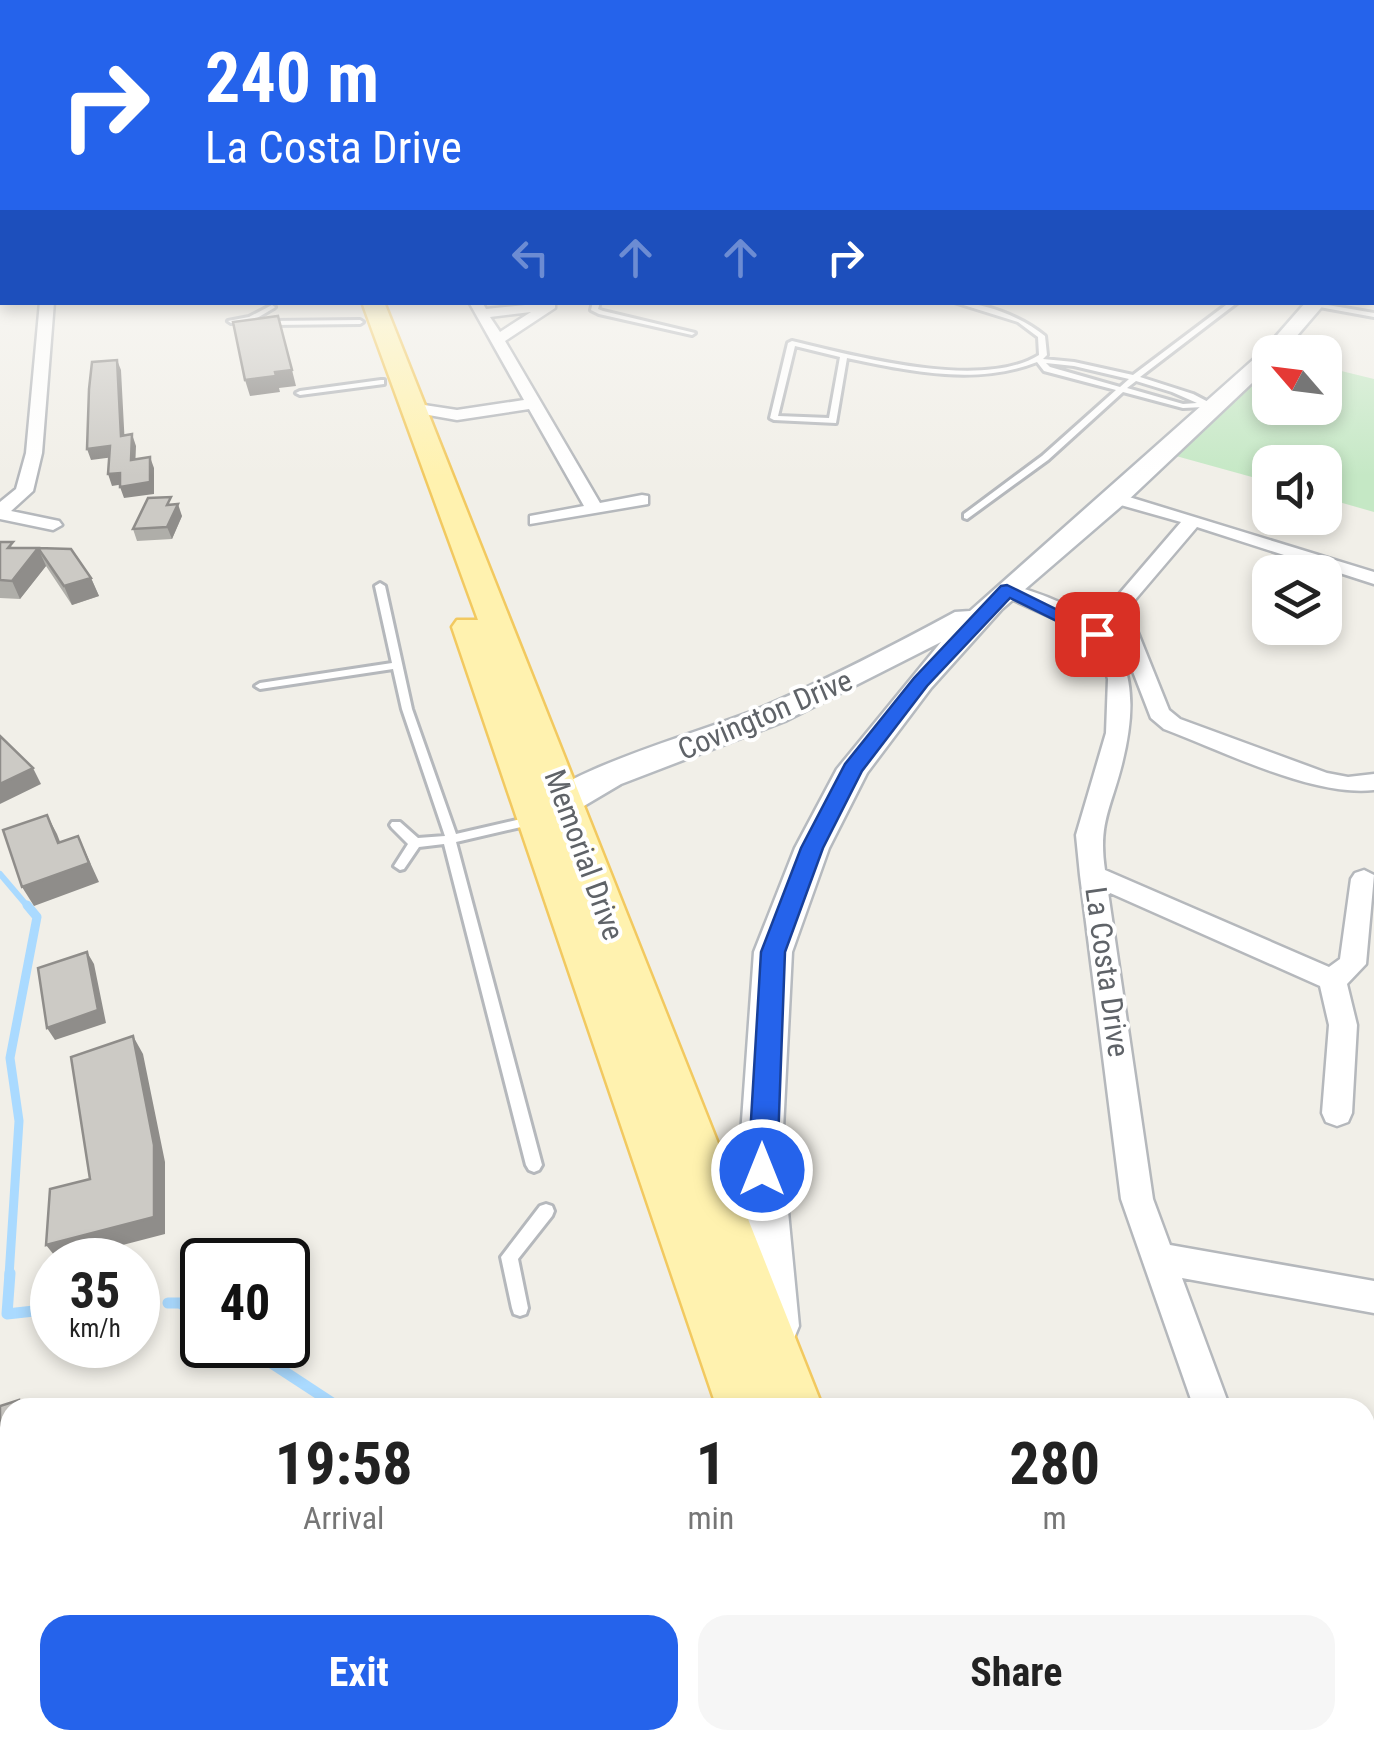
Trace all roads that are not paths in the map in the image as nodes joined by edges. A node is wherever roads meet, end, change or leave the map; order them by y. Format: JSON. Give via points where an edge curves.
{"nodes":[{"id":1,"x":45,"y":313,"type":"edge"},
{"id":2,"x":262,"y":313,"type":"edge"},
{"id":3,"x":339,"y":313,"type":"edge"},
{"id":4,"x":363,"y":313,"type":"edge"},
{"id":5,"x":364,"y":313,"type":"edge"},
{"id":6,"x":481,"y":313,"type":"edge"},
{"id":7,"x":539,"y":313,"type":"edge"},
{"id":8,"x":600,"y":313,"type":"edge"},
{"id":9,"x":996,"y":313,"type":"edge"},
{"id":10,"x":1222,"y":313,"type":"edge"},
{"id":11,"x":1309,"y":313,"type":"edge"},
{"id":12,"x":250,"y":319,"type":"junction"},
{"id":13,"x":231,"y":321,"type":"edge"},
{"id":14,"x":692,"y":334,"type":"dead end"},
{"id":15,"x":1288,"y":335,"type":"edge"},
{"id":16,"x":496,"y":341,"type":"junction"},
{"id":17,"x":844,"y":356,"type":"junction"},
{"id":18,"x":1038,"y":360,"type":"junction"},
{"id":19,"x":1252,"y":369,"type":"edge"},
{"id":20,"x":1132,"y":380,"type":"junction"},
{"id":21,"x":381,"y":382,"type":"junction"},
{"id":22,"x":1122,"y":389,"type":"junction"},
{"id":23,"x":1174,"y":391,"type":"junction"},
{"id":24,"x":300,"y":392,"type":"dead end"},
{"id":25,"x":1164,"y":400,"type":"junction"},
{"id":26,"x":531,"y":404,"type":"junction"},
{"id":27,"x":1207,"y":406,"type":"junction"},
{"id":28,"x":411,"y":408,"type":"junction"},
{"id":29,"x":457,"y":416,"type":"junction"},
{"id":30,"x":423,"y":440,"type":"junction"},
{"id":31,"x":1116,"y":498,"type":"junction"},
{"id":32,"x":642,"y":500,"type":"dead end"},
{"id":33,"x":595,"y":509,"type":"junction"},
{"id":34,"x":0,"y":513,"type":"edge"},
{"id":35,"x":967,"y":516,"type":"dead end"},
{"id":36,"x":536,"y":520,"type":"dead end"},
{"id":37,"x":1193,"y":520,"type":"junction"},
{"id":38,"x":53,"y":525,"type":"dead end"},
{"id":39,"x":1374,"y":578,"type":"edge"},
{"id":40,"x":380,"y":586,"type":"dead end"},
{"id":41,"x":999,"y":596,"type":"junction"},
{"id":42,"x":396,"y":665,"type":"junction"},
{"id":43,"x":260,"y":686,"type":"dead end"},
{"id":44,"x":1374,"y":782,"type":"edge"},
{"id":45,"x":550,"y":807,"type":"junction"},
{"id":46,"x":396,"y":824,"type":"dead end"},
{"id":47,"x":450,"y":839,"type":"junction"},
{"id":48,"x":415,"y":842,"type":"junction"},
{"id":49,"x":400,"y":866,"type":"dead end"},
{"id":50,"x":1093,"y":875,"type":"junction"},
{"id":51,"x":1364,"y":880,"type":"dead end"},
{"id":52,"x":1332,"y":980,"type":"junction"},
{"id":53,"x":1337,"y":1113,"type":"dead end"},
{"id":54,"x":534,"y":1164,"type":"dead end"},
{"id":55,"x":546,"y":1212,"type":"dead end"},
{"id":56,"x":1158,"y":1258,"type":"junction"},
{"id":57,"x":1374,"y":1298,"type":"edge"},
{"id":58,"x":520,"y":1308,"type":"dead end"},
{"id":59,"x":773,"y":1394,"type":"edge"},
{"id":60,"x":1208,"y":1398,"type":"edge"}],
"edges":[{"from":1,"to":34,"type":"street","via":[[34,453],[24,491]]},
{"from":2,"to":12,"type":"lane"},
{"from":3,"to":12,"type":"lane","via":[[272,323]]},
{"from":4,"to":21,"type":"main road","name":"Memorial Drive"},
{"from":5,"to":28,"type":"main road","name":"Memorial Drive"},
{"from":6,"to":16,"type":"street"},
{"from":7,"to":16,"type":"street"},
{"from":8,"to":14,"type":"lane"},
{"from":9,"to":18,"type":"lane","via":[[1041,336]]},
{"from":10,"to":20,"type":"lane"},
{"from":11,"to":15,"type":"street","name":"Covington Drive"},
{"from":12,"to":13,"type":"lane"},
{"from":16,"to":26,"type":"street"},
{"from":17,"to":17,"type":"lane","via":[[792,343],[774,418],[833,421]]},
{"from":17,"to":18,"type":"lane","via":[[990,375]]},
{"from":18,"to":20,"type":"lane"},
{"from":18,"to":22,"type":"lane","via":[[1047,369]]},
{"from":19,"to":27,"type":"street","name":"Covington Drive"},
{"from":20,"to":22,"type":"lane"},
{"from":20,"to":23,"type":"lane"},
{"from":21,"to":24,"type":"lane"},
{"from":21,"to":45,"type":"main road","name":"Memorial Drive"},
{"from":22,"to":25,"type":"lane"},
{"from":22,"to":35,"type":"lane","via":[[1046,458]]},
{"from":23,"to":25,"type":"lane"},
{"from":23,"to":27,"type":"lane"},
{"from":25,"to":27,"type":"lane"},
{"from":26,"to":29,"type":"street"},
{"from":26,"to":33,"type":"street"},
{"from":27,"to":31,"type":"street","name":"Covington Drive"},
{"from":28,"to":29,"type":"street"},
{"from":28,"to":30,"type":"main road","name":"Memorial Drive"},
{"from":29,"to":30,"type":"street"},
{"from":30,"to":45,"type":"main road","name":"Memorial Drive"},
{"from":31,"to":37,"type":"street"},
{"from":31,"to":41,"type":"street","name":"Covington Drive"},
{"from":32,"to":33,"type":"street"},
{"from":33,"to":36,"type":"street"},
{"from":34,"to":38,"type":"street"},
{"from":37,"to":39,"type":"street"},
{"from":37,"to":44,"type":"street","via":[[1118,607],[1159,713],[1172,724],[1322,779],[1348,786]]},
{"from":40,"to":42,"type":"lane"},
{"from":41,"to":45,"type":"street","name":"Covington Drive","via":[[870,670]]},
{"from":41,"to":50,"type":"street","name":"La Costa Drive","via":[[1097,634],[1120,674],[1114,748],[1088,835]]},
{"from":41,"to":59,"type":"street","name":"Covington Drive","via":[[853,769],[812,848],[773,952],[761,1149]]},
{"from":42,"to":43,"type":"lane"},
{"from":42,"to":47,"type":"lane"},
{"from":45,"to":47,"type":"lane"},
{"from":45,"to":59,"type":"main road","name":"Memorial Drive"},
{"from":46,"to":48,"type":"lane"},
{"from":47,"to":48,"type":"lane"},
{"from":47,"to":54,"type":"lane"},
{"from":48,"to":49,"type":"lane"},
{"from":50,"to":52,"type":"street"},
{"from":50,"to":56,"type":"street","name":"La Costa Drive","via":[[1137,1199]]},
{"from":51,"to":52,"type":"street","via":[[1353,964]]},
{"from":52,"to":53,"type":"street","via":[[1343,1025]]},
{"from":55,"to":58,"type":"lane","via":[[510,1256]]},
{"from":56,"to":57,"type":"street"},
{"from":56,"to":60,"type":"street","name":"La Costa Drive"}]}
